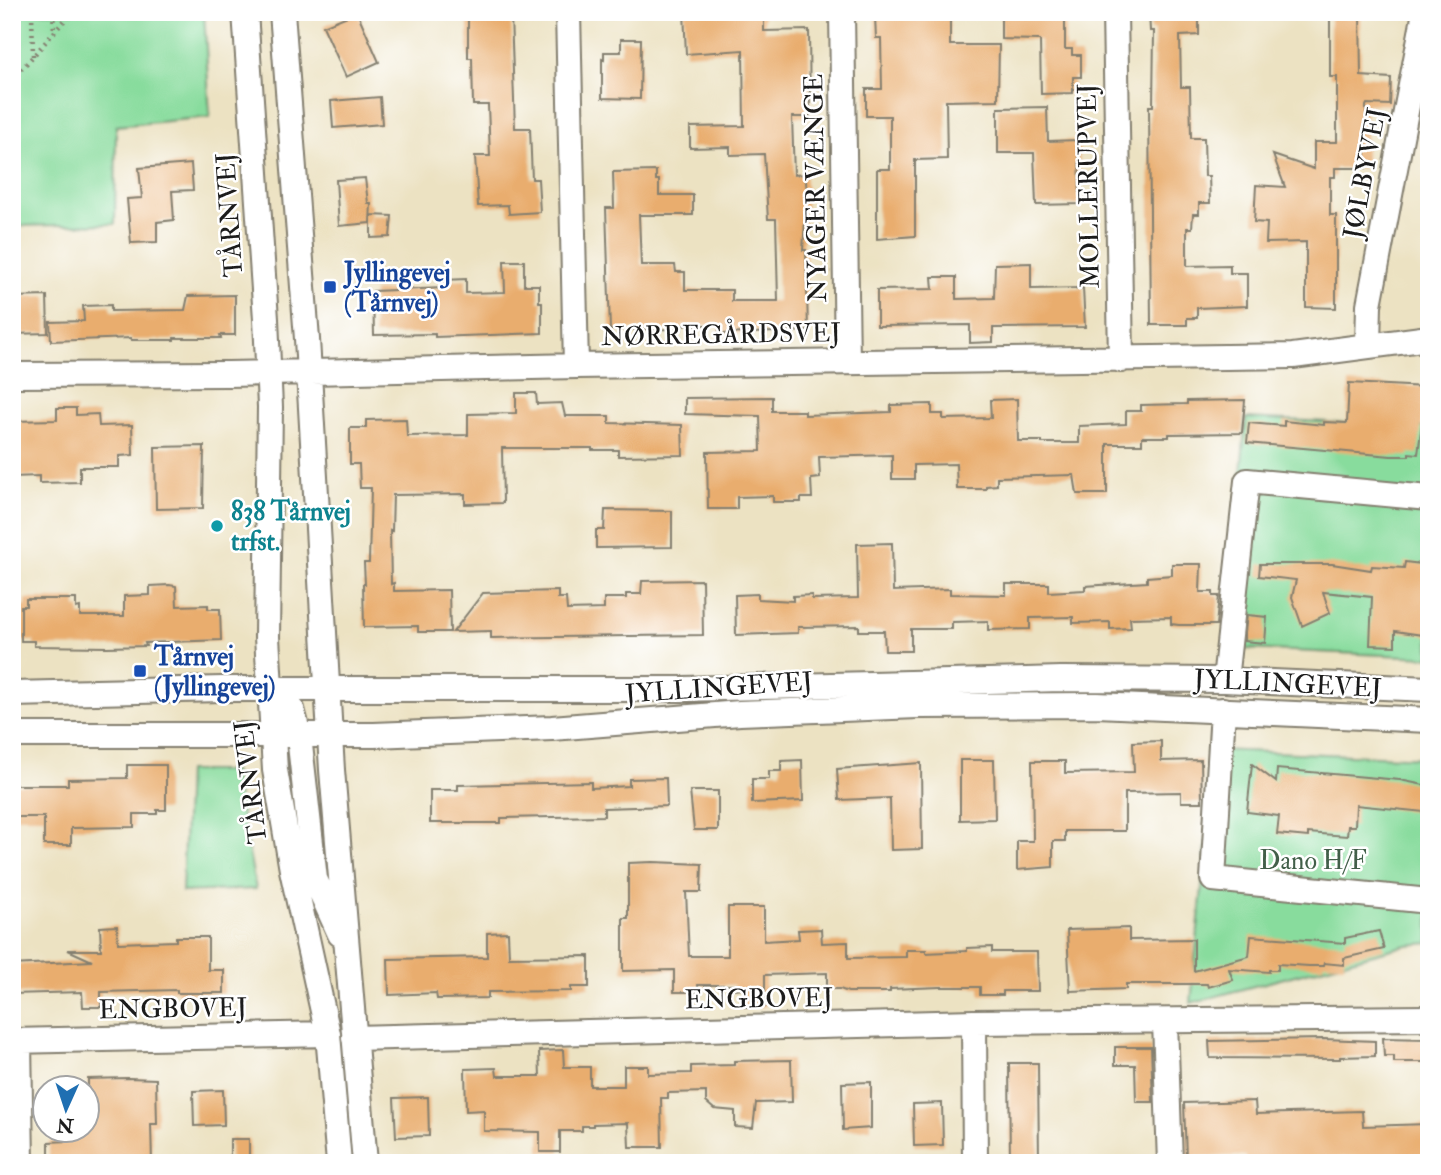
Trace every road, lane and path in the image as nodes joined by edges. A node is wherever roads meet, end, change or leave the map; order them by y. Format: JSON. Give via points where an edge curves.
{"nodes":[{"id":1,"x":32,"y":12,"type":"edge"},
{"id":2,"x":53,"y":12,"type":"edge"},
{"id":3,"x":72,"y":12,"type":"edge"},
{"id":4,"x":245,"y":12,"type":"edge"},
{"id":5,"x":282,"y":12,"type":"edge"},
{"id":6,"x":568,"y":12,"type":"edge"},
{"id":7,"x":842,"y":12,"type":"edge"},
{"id":8,"x":1115,"y":12,"type":"edge"},
{"id":9,"x":1425,"y":12,"type":"edge"},
{"id":10,"x":54,"y":33,"type":"junction"},
{"id":11,"x":12,"y":38,"type":"edge"},
{"id":12,"x":33,"y":57,"type":"junction"},
{"id":13,"x":13,"y":79,"type":"edge"},
{"id":14,"x":1429,"y":338,"type":"edge"},
{"id":15,"x":1368,"y":345,"type":"junction"},
{"id":16,"x":1121,"y":360,"type":"junction"},
{"id":17,"x":847,"y":362,"type":"junction"},
{"id":18,"x":576,"y":366,"type":"junction"},
{"id":19,"x":309,"y":372,"type":"junction"},
{"id":20,"x":268,"y":373,"type":"junction"},
{"id":21,"x":12,"y":375,"type":"edge"},
{"id":22,"x":1429,"y":498,"type":"edge"},
{"id":23,"x":1226,"y":680,"type":"junction"},
{"id":24,"x":270,"y":689,"type":"junction"},
{"id":25,"x":327,"y":689,"type":"junction"},
{"id":26,"x":1429,"y":689,"type":"edge"},
{"id":27,"x":12,"y":694,"type":"edge"},
{"id":28,"x":1223,"y":710,"type":"junction"},
{"id":29,"x":1429,"y":720,"type":"edge"},
{"id":30,"x":12,"y":735,"type":"edge"},
{"id":31,"x":330,"y":735,"type":"junction"},
{"id":32,"x":273,"y":736,"type":"junction"},
{"id":33,"x":299,"y":736,"type":"junction"},
{"id":34,"x":1429,"y":901,"type":"edge"},
{"id":35,"x":347,"y":952,"type":"junction"},
{"id":36,"x":1429,"y":1018,"type":"edge"},
{"id":37,"x":974,"y":1022,"type":"junction"},
{"id":38,"x":1165,"y":1022,"type":"junction"},
{"id":39,"x":328,"y":1034,"type":"junction"},
{"id":40,"x":355,"y":1038,"type":"junction"},
{"id":41,"x":16,"y":1041,"type":"edge"},
{"id":42,"x":21,"y":1163,"type":"edge"},
{"id":43,"x":339,"y":1163,"type":"edge"},
{"id":44,"x":365,"y":1163,"type":"edge"},
{"id":45,"x":975,"y":1163,"type":"edge"},
{"id":46,"x":1170,"y":1163,"type":"edge"}],
"edges":[{"from":1,"to":12,"type":"path"},
{"from":2,"to":10,"type":"path"},
{"from":3,"to":10,"type":"path"},
{"from":4,"to":20,"type":"street","name":"TÅRNVEJ"},
{"from":5,"to":19,"type":"street"},
{"from":6,"to":18,"type":"street"},
{"from":7,"to":17,"type":"street","name":"NYAGER VÆNGE"},
{"from":8,"to":16,"type":"street","name":"MOLLERUPVEJ"},
{"from":9,"to":15,"type":"street","name":"JØLBYVEJ","via":[[1369,306]]},
{"from":10,"to":12,"type":"path"},
{"from":11,"to":13,"type":"path"},
{"from":12,"to":13,"type":"path"},
{"from":14,"to":15,"type":"street","name":"NØRREGÅRDSVEJ"},
{"from":15,"to":16,"type":"street","name":"NØRREGÅRDSVEJ","via":[[1293,356]]},
{"from":16,"to":17,"type":"street","name":"NØRREGÅRDSVEJ"},
{"from":17,"to":18,"type":"street","name":"NØRREGÅRDSVEJ"},
{"from":18,"to":19,"type":"street","name":"NØRREGÅRDSVEJ"},
{"from":19,"to":20,"type":"street","name":"NØRREGÅRDSVEJ"},
{"from":19,"to":25,"type":"street"},
{"from":20,"to":21,"type":"street","name":"NØRREGÅRDSVEJ"},
{"from":20,"to":24,"type":"street","name":"TÅRNVEJ"},
{"from":22,"to":23,"type":"street","via":[[1247,481]]},
{"from":23,"to":25,"type":"street","name":"JYLLINGEVEJ","via":[[1061,679],[683,689]]},
{"from":23,"to":26,"type":"street","name":"JYLLINGEVEJ"},
{"from":24,"to":25,"type":"street","name":"JYLLINGEVEJ"},
{"from":24,"to":27,"type":"street","name":"JYLLINGEVEJ"},
{"from":24,"to":32,"type":"street","name":"TÅRNVEJ"},
{"from":24,"to":33,"type":"street","via":[[292,709]]},
{"from":25,"to":31,"type":"street"},
{"from":28,"to":29,"type":"street","name":"JYLLINGEVEJ"},
{"from":28,"to":31,"type":"street","name":"JYLLINGEVEJ","via":[[918,706],[740,713],[538,729]]},
{"from":28,"to":34,"type":"street","via":[[1213,879]]},
{"from":30,"to":32,"type":"street","name":"JYLLINGEVEJ"},
{"from":31,"to":33,"type":"street","name":"JYLLINGEVEJ"},
{"from":31,"to":35,"type":"street"},
{"from":32,"to":33,"type":"street","name":"JYLLINGEVEJ"},
{"from":32,"to":39,"type":"street","name":"TÅRNVEJ","via":[[283,824]]},
{"from":33,"to":35,"type":"street","via":[[315,879]]},
{"from":35,"to":40,"type":"street"},
{"from":36,"to":38,"type":"street","name":"ENGBOVEJ"},
{"from":37,"to":38,"type":"street","name":"ENGBOVEJ"},
{"from":37,"to":40,"type":"street","name":"ENGBOVEJ"},
{"from":37,"to":45,"type":"street"},
{"from":38,"to":46,"type":"street"},
{"from":39,"to":41,"type":"street","name":"ENGBOVEJ"},
{"from":39,"to":43,"type":"street","name":"TÅRNVEJ"},
{"from":40,"to":44,"type":"street"},
{"from":41,"to":42,"type":"street","name":"ENGBOVEJ"}]}
